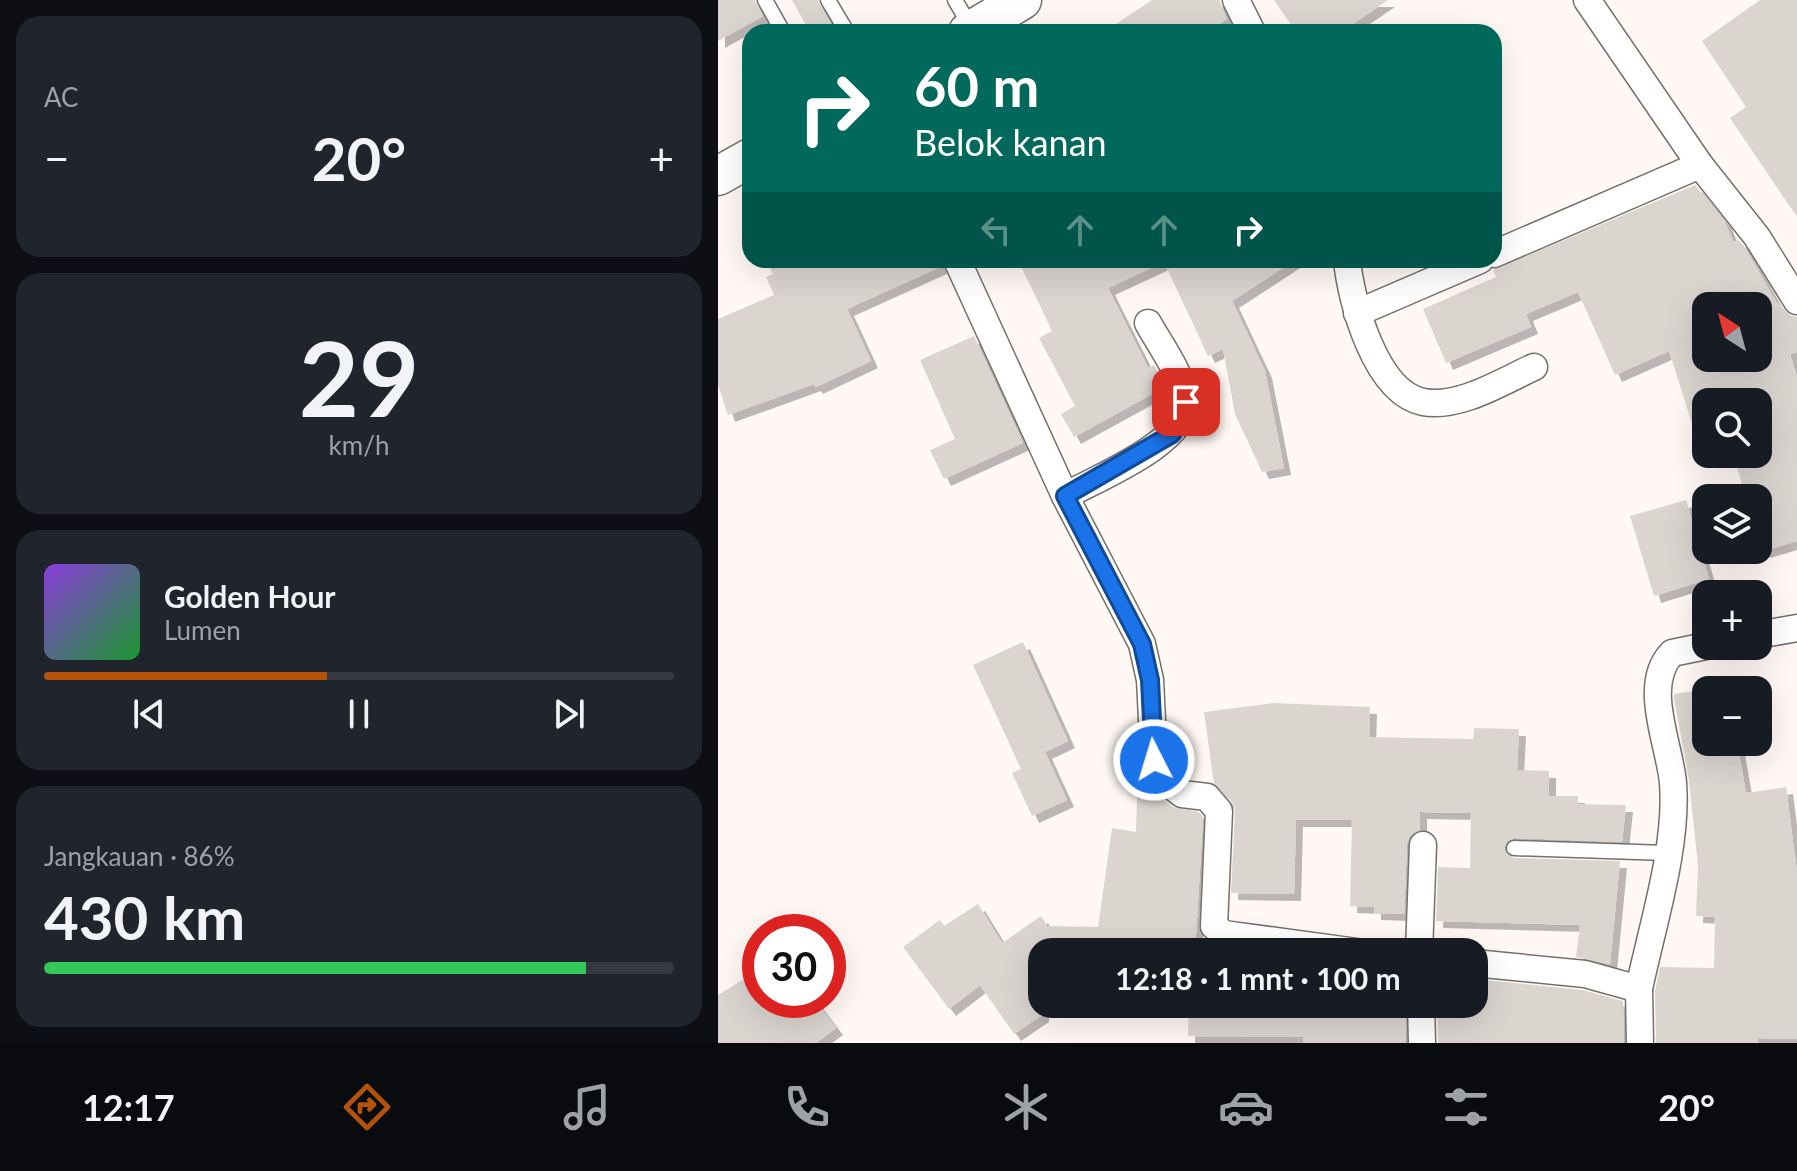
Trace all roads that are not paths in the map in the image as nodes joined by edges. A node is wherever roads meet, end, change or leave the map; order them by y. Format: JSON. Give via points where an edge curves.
{"nodes":[{"id":1,"x":765,"y":0,"type":"edge"},
{"id":2,"x":828,"y":0,"type":"edge"},
{"id":3,"x":1022,"y":0,"type":"edge"},
{"id":4,"x":1236,"y":0,"type":"edge"},
{"id":5,"x":1587,"y":0,"type":"edge"},
{"id":6,"x":965,"y":20,"type":"edge"},
{"id":7,"x":778,"y":24,"type":"edge"},
{"id":8,"x":842,"y":24,"type":"edge"},
{"id":9,"x":1248,"y":24,"type":"edge"},
{"id":10,"x":742,"y":162,"type":"edge"},
{"id":11,"x":1700,"y":165,"type":"junction"},
{"id":12,"x":718,"y":176,"type":"edge"},
{"id":13,"x":1502,"y":251,"type":"edge"},
{"id":14,"x":961,"y":268,"type":"edge"},
{"id":15,"x":1349,"y":268,"type":"edge"},
{"id":16,"x":1461,"y":268,"type":"edge"},
{"id":17,"x":1797,"y":301,"type":"edge"},
{"id":18,"x":1357,"y":313,"type":"junction"},
{"id":19,"x":1148,"y":323,"type":"dead end"},
{"id":20,"x":1534,"y":367,"type":"dead end"},
{"id":21,"x":1065,"y":496,"type":"junction"},
{"id":22,"x":1797,"y":628,"type":"edge"},
{"id":23,"x":1772,"y":632,"type":"edge"},
{"id":24,"x":1692,"y":649,"type":"edge"},
{"id":25,"x":1423,"y":845,"type":"dead end"},
{"id":26,"x":1514,"y":848,"type":"dead end"},
{"id":27,"x":1667,"y":853,"type":"junction"},
{"id":28,"x":1254,"y":938,"type":"edge"},
{"id":29,"x":1420,"y":938,"type":"edge"},
{"id":30,"x":1488,"y":964,"type":"edge"},
{"id":31,"x":1639,"y":989,"type":"junction"},
{"id":32,"x":1421,"y":1018,"type":"edge"},
{"id":33,"x":1422,"y":1043,"type":"edge"},
{"id":34,"x":1640,"y":1043,"type":"edge"}],
"edges":[{"from":1,"to":7,"type":"lane"},
{"from":2,"to":8,"type":"lane"},
{"from":3,"to":6,"type":"street"},
{"from":4,"to":9,"type":"street"},
{"from":5,"to":11,"type":"street"},
{"from":10,"to":12,"type":"street"},
{"from":11,"to":13,"type":"street"},
{"from":11,"to":17,"type":"street","via":[[1757,237]]},
{"from":14,"to":21,"type":"street"},
{"from":15,"to":18,"type":"street"},
{"from":16,"to":18,"type":"street"},
{"from":18,"to":20,"type":"street","via":[[1396,386],[1423,402],[1454,400]]},
{"from":19,"to":21,"type":"street","via":[[1183,389],[1184,417],[1156,445]]},
{"from":21,"to":28,"type":"street","via":[[1142,644],[1160,777],[1182,794],[1207,797],[1219,811],[1214,926],[1224,934]]},
{"from":22,"to":23,"type":"street"},
{"from":24,"to":27,"type":"street","via":[[1672,653],[1658,685],[1673,784]]},
{"from":25,"to":29,"type":"street"},
{"from":26,"to":27,"type":"lane"},
{"from":27,"to":31,"type":"street"},
{"from":30,"to":31,"type":"street","via":[[1585,974]]},
{"from":31,"to":34,"type":"street"},
{"from":32,"to":33,"type":"street"}]}
